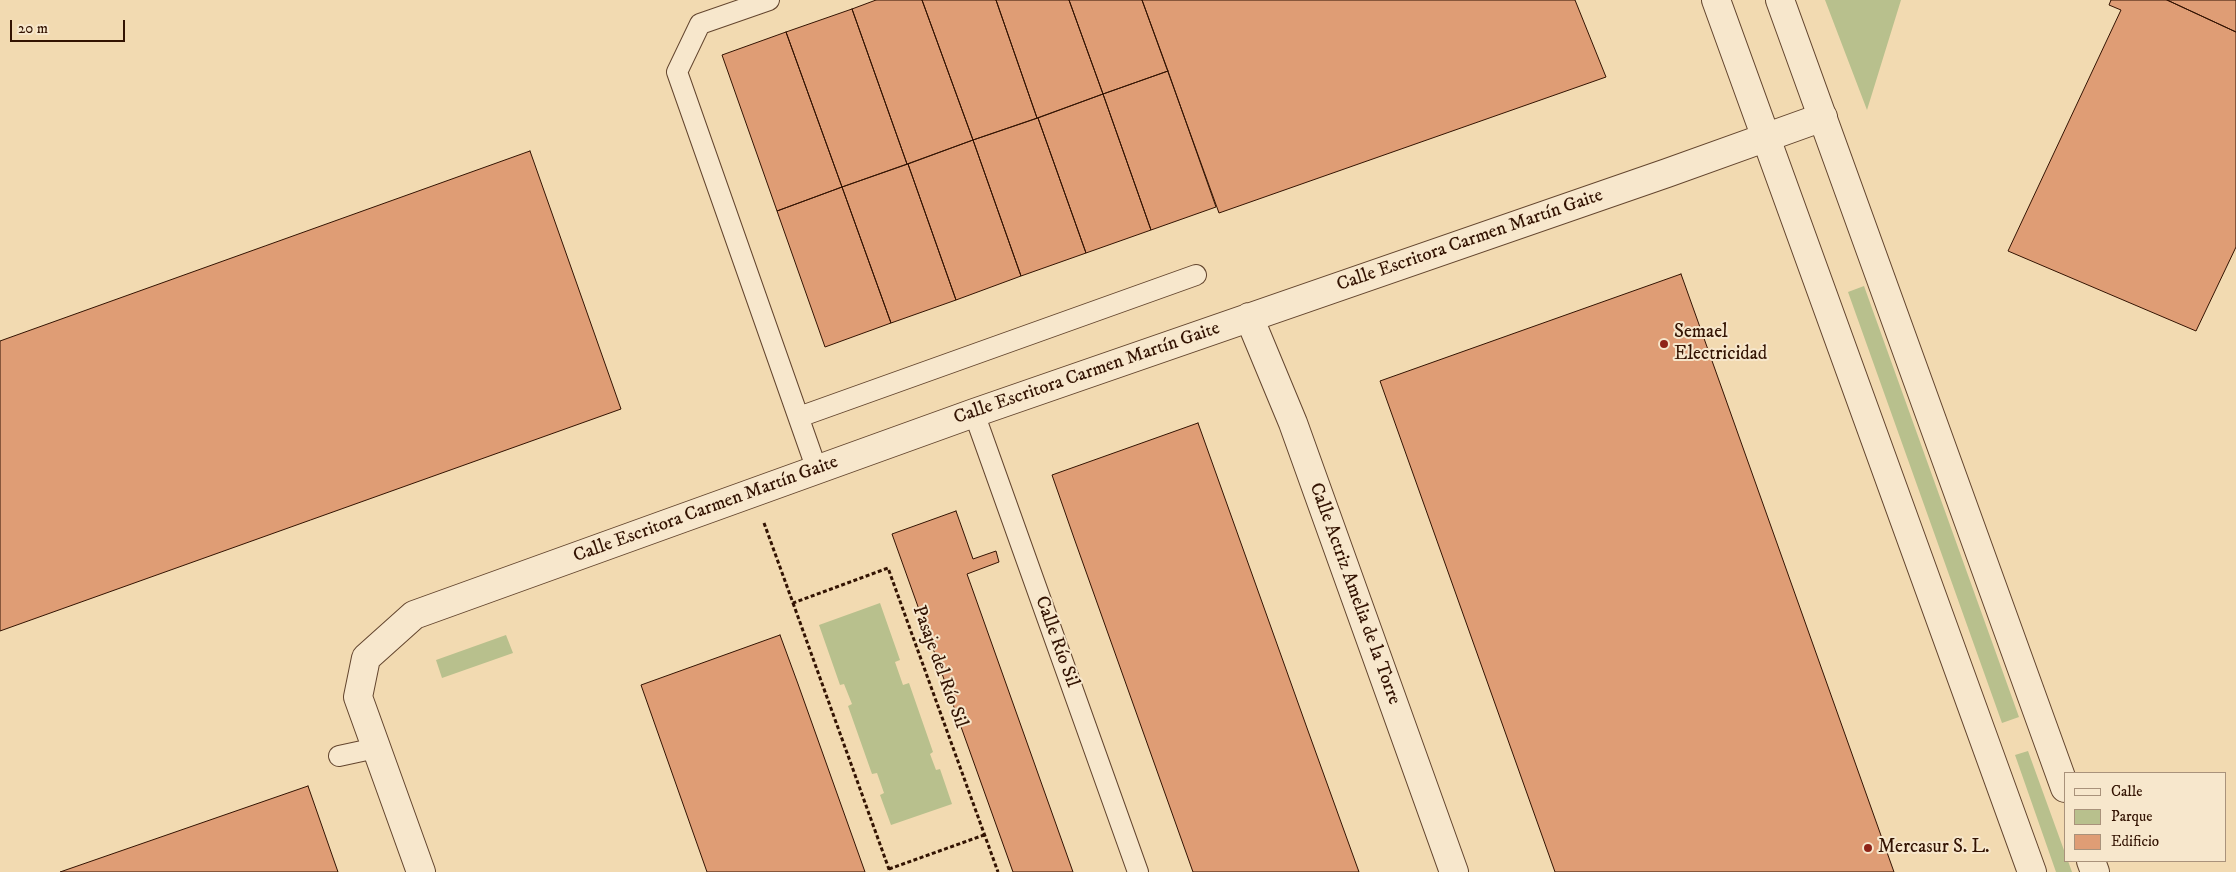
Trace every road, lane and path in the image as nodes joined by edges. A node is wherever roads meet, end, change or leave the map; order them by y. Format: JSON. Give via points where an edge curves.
{"nodes":[{"id":1,"x":769,"y":0,"type":"edge"},
{"id":2,"x":1716,"y":0,"type":"edge"},
{"id":3,"x":1780,"y":0,"type":"edge"},
{"id":4,"x":1823,"y":117,"type":"junction"},
{"id":5,"x":1766,"y":137,"type":"junction"},
{"id":6,"x":1196,"y":275,"type":"dead end"},
{"id":7,"x":1249,"y":317,"type":"junction"},
{"id":8,"x":974,"y":413,"type":"junction"},
{"id":9,"x":799,"y":417,"type":"junction"},
{"id":10,"x":817,"y":470,"type":"junction"},
{"id":11,"x":753,"y":493,"type":"junction"},
{"id":12,"x":793,"y":603,"type":"junction"},
{"id":13,"x":376,"y":748,"type":"junction"},
{"id":14,"x":339,"y":756,"type":"dead end"},
{"id":15,"x":2064,"y":785,"type":"edge"},
{"id":16,"x":984,"y":835,"type":"junction"},
{"id":17,"x":890,"y":870,"type":"edge"},
{"id":18,"x":421,"y":872,"type":"edge"},
{"id":19,"x":998,"y":872,"type":"edge"},
{"id":20,"x":1138,"y":872,"type":"edge"},
{"id":21,"x":1454,"y":872,"type":"edge"},
{"id":22,"x":2032,"y":872,"type":"edge"}],
"edges":[{"from":1,"to":9,"type":"lane","via":[[700,24],[677,72]]},
{"from":2,"to":5,"type":"street"},
{"from":3,"to":4,"type":"street"},
{"from":4,"to":5,"type":"street","name":"Calle Escritora Carmen Martín Gaite"},
{"from":4,"to":15,"type":"street"},
{"from":5,"to":7,"type":"street","name":"Calle Escritora Carmen Martín Gaite"},
{"from":5,"to":22,"type":"street"},
{"from":6,"to":9,"type":"lane"},
{"from":7,"to":8,"type":"street","name":"Calle Escritora Carmen Martín Gaite"},
{"from":7,"to":21,"type":"street","name":"Calle Actriz Amelia de la Torre","via":[[1292,423]]},
{"from":8,"to":10,"type":"street","name":"Calle Escritora Carmen Martín Gaite"},
{"from":8,"to":20,"type":"lane","name":"Calle Río Sil"},
{"from":9,"to":10,"type":"lane"},
{"from":10,"to":11,"type":"street","name":"Calle Escritora Carmen Martín Gaite"},
{"from":11,"to":12,"type":"path"},
{"from":11,"to":13,"type":"street","name":"Calle Escritora Carmen Martín Gaite","via":[[414,615],[366,658],[358,697]]},
{"from":12,"to":16,"type":"path","name":"Pasaje del Río Sil","via":[[888,568]]},
{"from":12,"to":17,"type":"path"},
{"from":13,"to":14,"type":"lane"},
{"from":13,"to":18,"type":"street"},
{"from":16,"to":17,"type":"path"},
{"from":16,"to":19,"type":"path","name":"Pasaje del Río Sil"}]}
